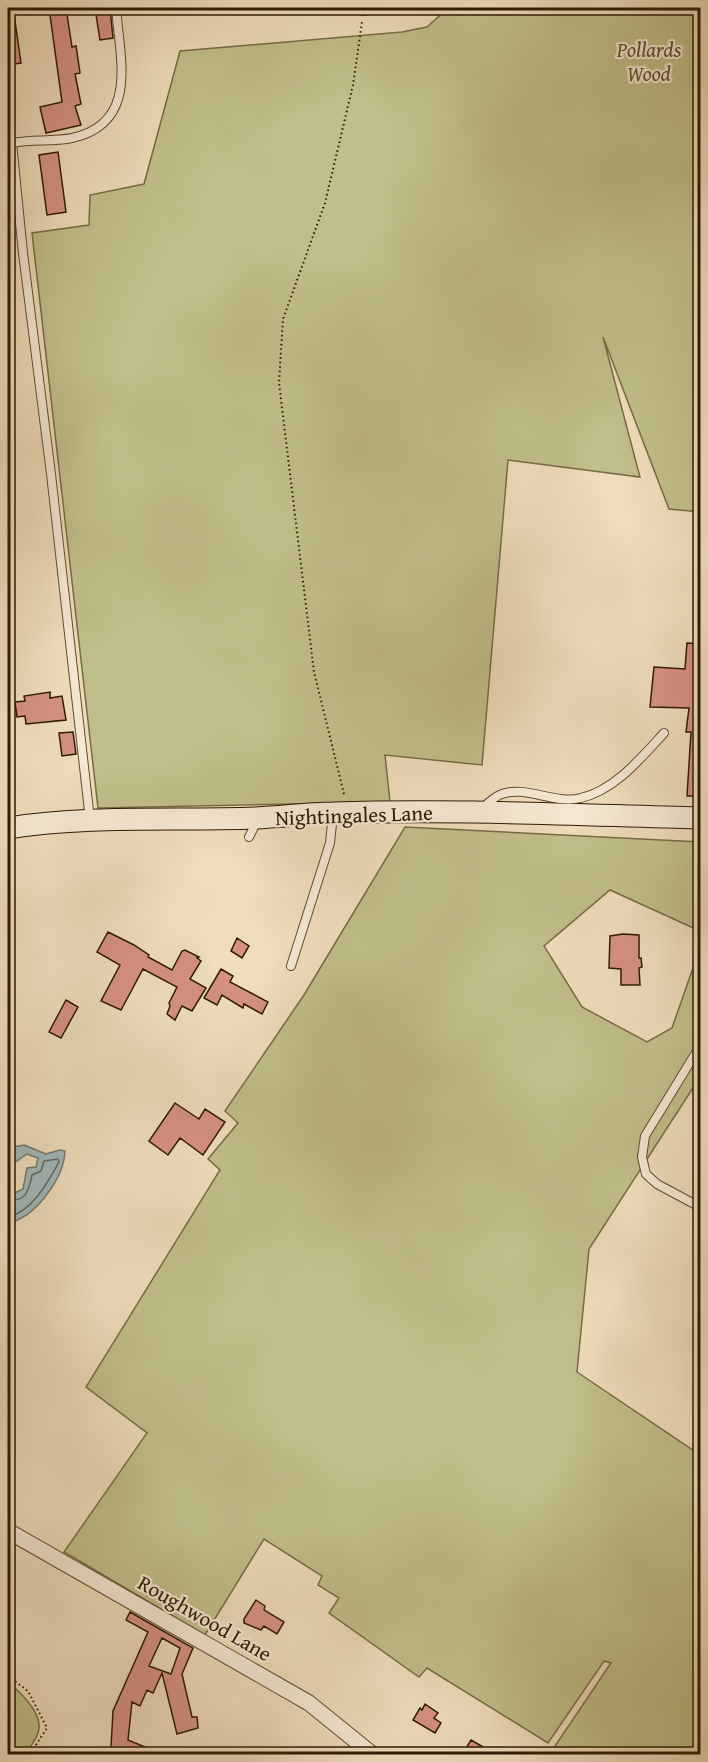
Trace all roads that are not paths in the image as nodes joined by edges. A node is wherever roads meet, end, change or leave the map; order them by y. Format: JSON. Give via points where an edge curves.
{"nodes":[{"id":1,"x":116,"y":8,"type":"edge"},
{"id":2,"x":348,"y":8,"type":"edge"},
{"id":3,"x":378,"y":8,"type":"edge"},
{"id":4,"x":664,"y":733,"type":"dead end"},
{"id":5,"x":340,"y":808,"type":"junction"},
{"id":6,"x":475,"y":813,"type":"junction"},
{"id":7,"x":259,"y":818,"type":"junction"},
{"id":8,"x":700,"y":818,"type":"edge"},
{"id":9,"x":90,"y":820,"type":"junction"},
{"id":10,"x":8,"y":828,"type":"edge"},
{"id":11,"x":249,"y":837,"type":"dead end"},
{"id":12,"x":291,"y":966,"type":"dead end"},
{"id":13,"x":700,"y":1046,"type":"edge"},
{"id":14,"x":700,"y":1207,"type":"edge"},
{"id":15,"x":8,"y":1531,"type":"edge"},
{"id":16,"x":372,"y":1755,"type":"edge"}],
"edges":[{"from":1,"to":9,"type":"lane","via":[[122,73],[121,94],[111,116],[93,132],[12,143]]},
{"from":2,"to":3,"type":"lane"},
{"from":4,"to":6,"type":"lane","via":[[637,763],[591,795],[572,800],[512,791],[500,794]]},
{"from":5,"to":6,"type":"main road","name":"Nightingales Lane"},
{"from":5,"to":7,"type":"main road","name":"Nightingales Lane"},
{"from":5,"to":12,"type":"lane"},
{"from":6,"to":8,"type":"main road","name":"Nightingales Lane"},
{"from":7,"to":9,"type":"main road","name":"Nightingales Lane"},
{"from":7,"to":11,"type":"lane"},
{"from":9,"to":10,"type":"main road","name":"Nightingales Lane"},
{"from":13,"to":14,"type":"lane","via":[[645,1136],[642,1157],[646,1174],[657,1184]]},
{"from":15,"to":16,"type":"street","name":"Roughwood Lane","via":[[309,1702]]}]}
